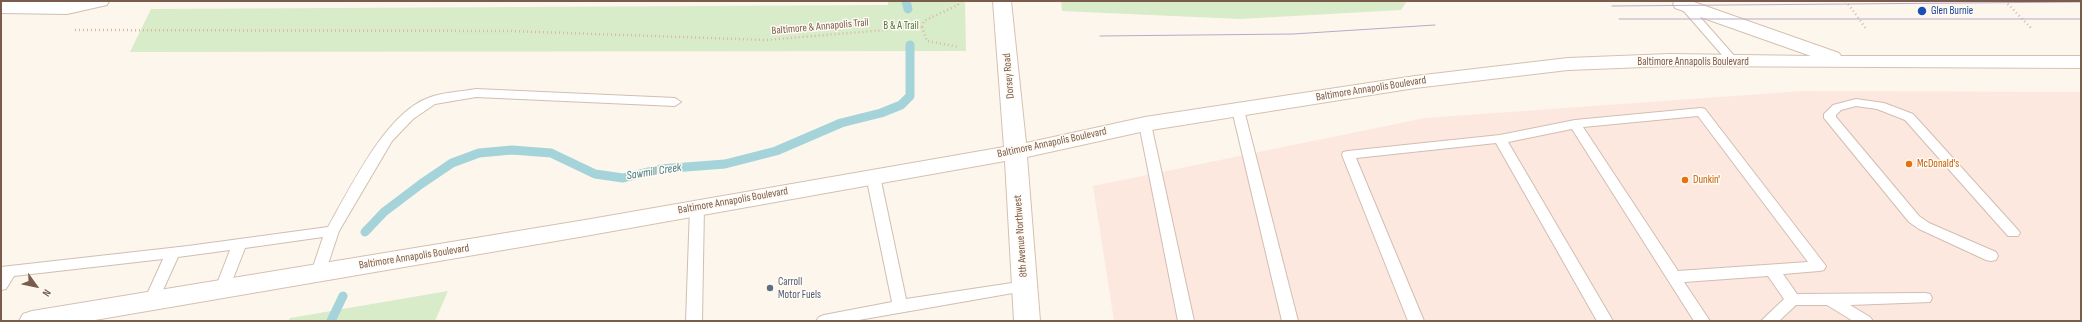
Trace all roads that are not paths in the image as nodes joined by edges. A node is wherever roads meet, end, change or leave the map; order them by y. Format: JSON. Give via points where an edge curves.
{"nodes":[{"id":1,"x":100,"y":1,"type":"edge"},
{"id":2,"x":1002,"y":1,"type":"edge"},
{"id":3,"x":1681,"y":2,"type":"edge"},
{"id":4,"x":1,"y":7,"type":"edge"},
{"id":5,"x":1733,"y":61,"type":"junction"},
{"id":6,"x":1848,"y":62,"type":"junction"},
{"id":7,"x":2081,"y":62,"type":"edge"},
{"id":8,"x":675,"y":102,"type":"dead end"},
{"id":9,"x":1238,"y":110,"type":"junction"},
{"id":10,"x":1145,"y":124,"type":"junction"},
{"id":11,"x":1575,"y":124,"type":"junction"},
{"id":12,"x":1500,"y":139,"type":"junction"},
{"id":13,"x":1015,"y":152,"type":"junction"},
{"id":14,"x":873,"y":176,"type":"junction"},
{"id":15,"x":697,"y":207,"type":"junction"},
{"id":16,"x":332,"y":231,"type":"junction"},
{"id":17,"x":2014,"y":233,"type":"dead end"},
{"id":18,"x":240,"y":244,"type":"junction"},
{"id":19,"x":173,"y":252,"type":"junction"},
{"id":20,"x":1991,"y":256,"type":"dead end"},
{"id":21,"x":1772,"y":270,"type":"junction"},
{"id":22,"x":5,"y":272,"type":"edge"},
{"id":23,"x":318,"y":272,"type":"junction"},
{"id":24,"x":1674,"y":277,"type":"junction"},
{"id":25,"x":1,"y":285,"type":"edge"},
{"id":26,"x":1025,"y":286,"type":"junction"},
{"id":27,"x":222,"y":289,"type":"junction"},
{"id":28,"x":1925,"y":298,"type":"dead end"},
{"id":29,"x":1829,"y":299,"type":"junction"},
{"id":30,"x":1794,"y":300,"type":"junction"},
{"id":31,"x":151,"y":301,"type":"junction"},
{"id":32,"x":900,"y":306,"type":"junction"},
{"id":33,"x":32,"y":321,"type":"edge"},
{"id":34,"x":694,"y":321,"type":"edge"},
{"id":35,"x":824,"y":321,"type":"edge"},
{"id":36,"x":1027,"y":321,"type":"edge"},
{"id":37,"x":1186,"y":321,"type":"edge"},
{"id":38,"x":1290,"y":321,"type":"edge"},
{"id":39,"x":1416,"y":321,"type":"edge"},
{"id":40,"x":1605,"y":321,"type":"edge"},
{"id":41,"x":1702,"y":321,"type":"edge"},
{"id":42,"x":1769,"y":321,"type":"edge"},
{"id":43,"x":1865,"y":321,"type":"edge"}],
"edges":[{"from":1,"to":4,"type":"main road","via":[[67,8]]},
{"from":2,"to":13,"type":"main road","name":"Dorsey Road"},
{"from":3,"to":5,"type":"lane"},
{"from":3,"to":6,"type":"main road"},
{"from":5,"to":6,"type":"main road","name":"Baltimore Annapolis Boulevard"},
{"from":5,"to":9,"type":"main road","name":"Baltimore Annapolis Boulevard","via":[[1670,60],[1568,64],[1415,82]]},
{"from":6,"to":7,"type":"main road","name":"Baltimore Annapolis Boulevard"},
{"from":8,"to":16,"type":"lane","via":[[476,93],[431,102],[409,116],[387,138]]},
{"from":9,"to":10,"type":"main road","name":"Baltimore Annapolis Boulevard"},
{"from":9,"to":38,"type":"lane"},
{"from":10,"to":13,"type":"main road","name":"Baltimore Annapolis Boulevard"},
{"from":10,"to":37,"type":"lane"},
{"from":11,"to":12,"type":"lane"},
{"from":11,"to":21,"type":"lane","via":[[1701,112],[1819,266]]},
{"from":11,"to":24,"type":"lane"},
{"from":12,"to":39,"type":"lane","via":[[1348,155]]},
{"from":12,"to":40,"type":"lane"},
{"from":13,"to":14,"type":"main road","name":"Baltimore Annapolis Boulevard"},
{"from":13,"to":26,"type":"main road","name":"8th Avenue Northwest"},
{"from":14,"to":15,"type":"main road","name":"Baltimore Annapolis Boulevard"},
{"from":14,"to":32,"type":"lane"},
{"from":15,"to":23,"type":"main road","name":"Baltimore Annapolis Boulevard"},
{"from":15,"to":34,"type":"lane"},
{"from":16,"to":18,"type":"lane"},
{"from":16,"to":23,"type":"lane"},
{"from":17,"to":20,"type":"lane","via":[[1908,117],[1889,108],[1868,103],[1844,104],[1832,110],[1830,118],[1914,219]]},
{"from":18,"to":19,"type":"lane"},
{"from":18,"to":27,"type":"lane"},
{"from":19,"to":22,"type":"lane"},
{"from":19,"to":31,"type":"lane"},
{"from":21,"to":24,"type":"lane"},
{"from":21,"to":30,"type":"lane"},
{"from":22,"to":25,"type":"lane"},
{"from":23,"to":27,"type":"main road","name":"Baltimore Annapolis Boulevard"},
{"from":24,"to":41,"type":"lane"},
{"from":26,"to":32,"type":"lane"},
{"from":26,"to":36,"type":"main road","name":"8th Avenue Northwest"},
{"from":27,"to":31,"type":"main road","name":"Baltimore Annapolis Boulevard"},
{"from":28,"to":29,"type":"lane"},
{"from":29,"to":30,"type":"lane"},
{"from":29,"to":43,"type":"lane"},
{"from":30,"to":42,"type":"lane"},
{"from":31,"to":33,"type":"main road","name":"Baltimore Annapolis Boulevard"},
{"from":32,"to":35,"type":"lane"}]}
